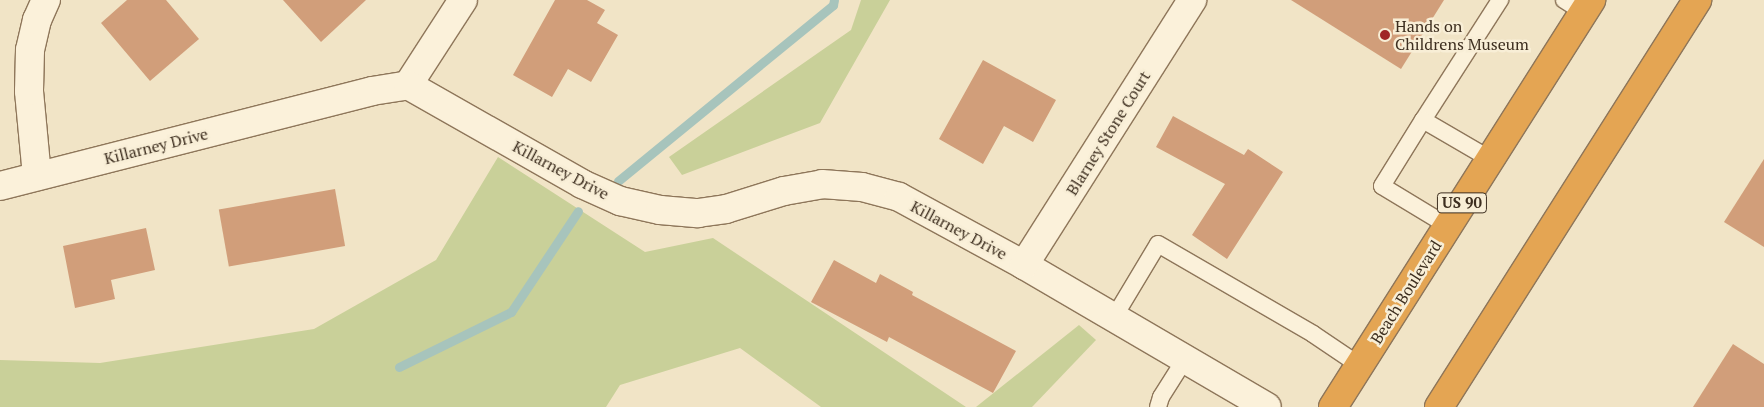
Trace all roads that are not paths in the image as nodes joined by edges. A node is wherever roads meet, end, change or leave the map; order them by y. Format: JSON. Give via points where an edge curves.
{"nodes":[{"id":1,"x":46,"y":0,"type":"edge"},
{"id":2,"x":463,"y":0,"type":"edge"},
{"id":3,"x":1192,"y":0,"type":"edge"},
{"id":4,"x":1500,"y":0,"type":"edge"},
{"id":5,"x":1696,"y":0,"type":"edge"},
{"id":6,"x":1579,"y":4,"type":"edge"},
{"id":7,"x":408,"y":85,"type":"junction"},
{"id":8,"x":1423,"y":120,"type":"junction"},
{"id":9,"x":1490,"y":159,"type":"junction"},
{"id":10,"x":37,"y":176,"type":"junction"},
{"id":11,"x":0,"y":186,"type":"edge"},
{"id":12,"x":1448,"y":226,"type":"junction"},
{"id":13,"x":1024,"y":265,"type":"junction"},
{"id":14,"x":1112,"y":318,"type":"junction"},
{"id":15,"x":1185,"y":359,"type":"junction"},
{"id":16,"x":1359,"y":365,"type":"junction"},
{"id":17,"x":1158,"y":407,"type":"edge"},
{"id":18,"x":1267,"y":407,"type":"edge"},
{"id":19,"x":1333,"y":407,"type":"edge"},
{"id":20,"x":1440,"y":407,"type":"edge"}],
"edges":[{"from":1,"to":10,"type":"street","via":[[30,50],[29,91]]},
{"from":2,"to":7,"type":"street"},
{"from":3,"to":13,"type":"street","name":"Blarney Stone Court"},
{"from":4,"to":8,"type":"lane"},
{"from":5,"to":20,"type":"highway"},
{"from":6,"to":9,"type":"highway","name":"Beach Boulevard","number":"US 90"},
{"from":7,"to":10,"type":"street","name":"Killarney Drive","via":[[372,91]]},
{"from":7,"to":13,"type":"street","name":"Killarney Drive","via":[[582,184],[620,201],[660,210],[698,213],[822,184],[862,187],[899,198]]},
{"from":8,"to":9,"type":"lane"},
{"from":8,"to":12,"type":"lane","via":[[1382,186]]},
{"from":9,"to":12,"type":"highway","name":"Beach Boulevard","number":"US 90"},
{"from":10,"to":11,"type":"street","name":"Killarney Drive"},
{"from":12,"to":16,"type":"highway","name":"Beach Boulevard","number":"US 90"},
{"from":13,"to":14,"type":"street","name":"Killarney Drive"},
{"from":14,"to":15,"type":"street","name":"Killarney Drive"},
{"from":14,"to":16,"type":"lane","via":[[1158,244],[1313,334]]},
{"from":15,"to":17,"type":"lane"},
{"from":15,"to":18,"type":"street","name":"Killarney Drive"},
{"from":16,"to":19,"type":"highway","name":"Beach Boulevard","number":"US 90"}]}
